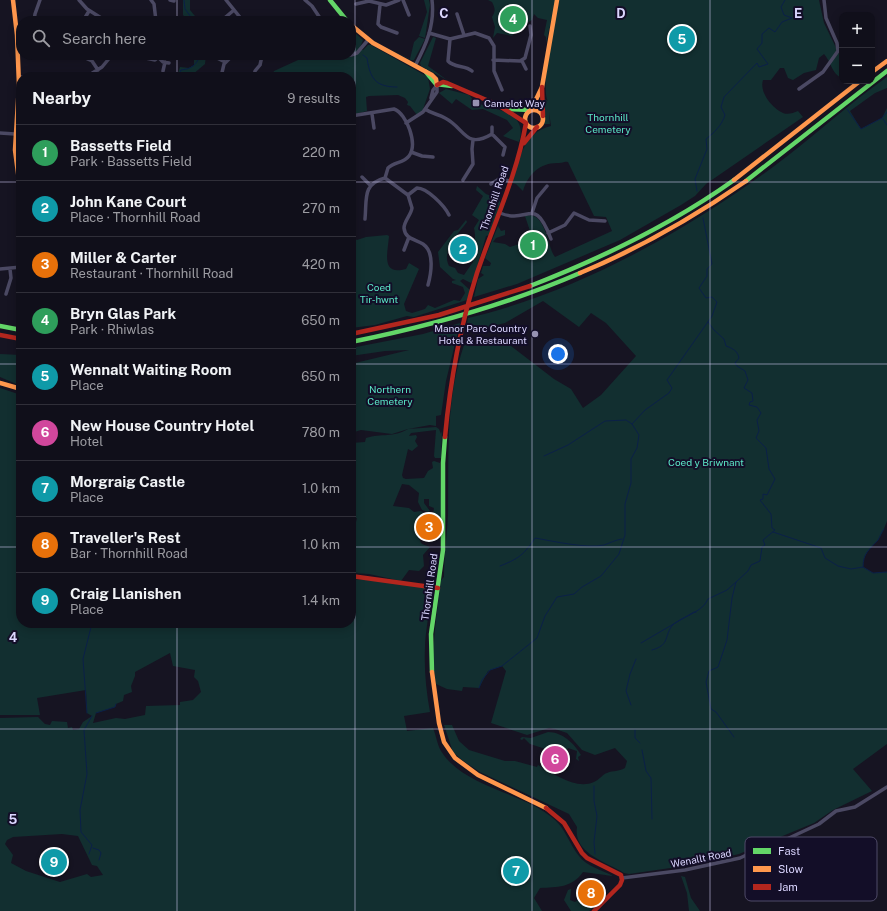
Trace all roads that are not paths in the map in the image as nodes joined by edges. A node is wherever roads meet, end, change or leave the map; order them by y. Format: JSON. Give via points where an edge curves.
{"nodes":[{"id":1,"x":13,"y":0,"type":"edge"},
{"id":2,"x":40,"y":0,"type":"edge"},
{"id":3,"x":79,"y":0,"type":"edge"},
{"id":4,"x":151,"y":0,"type":"edge"},
{"id":5,"x":226,"y":0,"type":"edge"},
{"id":6,"x":305,"y":0,"type":"edge"},
{"id":7,"x":330,"y":0,"type":"edge"},
{"id":8,"x":399,"y":0,"type":"edge"},
{"id":9,"x":403,"y":0,"type":"edge"},
{"id":10,"x":432,"y":0,"type":"edge"},
{"id":11,"x":557,"y":0,"type":"edge"},
{"id":12,"x":824,"y":0,"type":"edge"},
{"id":13,"x":356,"y":4,"type":"dead end"},
{"id":14,"x":380,"y":5,"type":"junction"},
{"id":15,"x":234,"y":10,"type":"junction"},
{"id":16,"x":89,"y":11,"type":"junction"},
{"id":17,"x":457,"y":14,"type":"dead end"},
{"id":18,"x":409,"y":15,"type":"dead end"},
{"id":19,"x":35,"y":16,"type":"edge"},
{"id":20,"x":86,"y":16,"type":"edge"},
{"id":21,"x":98,"y":16,"type":"edge"},
{"id":22,"x":155,"y":16,"type":"edge"},
{"id":23,"x":227,"y":16,"type":"edge"},
{"id":24,"x":239,"y":16,"type":"edge"},
{"id":25,"x":319,"y":16,"type":"edge"},
{"id":26,"x":343,"y":16,"type":"edge"},
{"id":27,"x":530,"y":26,"type":"dead end"},
{"id":28,"x":356,"y":29,"type":"edge"},
{"id":29,"x":397,"y":34,"type":"dead end"},
{"id":30,"x":429,"y":34,"type":"junction"},
{"id":31,"x":464,"y":35,"type":"junction"},
{"id":32,"x":16,"y":38,"type":"edge"},
{"id":33,"x":450,"y":39,"type":"junction"},
{"id":34,"x":368,"y":40,"type":"junction"},
{"id":35,"x":356,"y":52,"type":"edge"},
{"id":36,"x":18,"y":60,"type":"edge"},
{"id":37,"x":90,"y":60,"type":"edge"},
{"id":38,"x":108,"y":60,"type":"edge"},
{"id":39,"x":164,"y":60,"type":"edge"},
{"id":40,"x":221,"y":60,"type":"edge"},
{"id":41,"x":227,"y":60,"type":"edge"},
{"id":42,"x":260,"y":60,"type":"edge"},
{"id":43,"x":493,"y":60,"type":"junction"},
{"id":44,"x":522,"y":61,"type":"junction"},
{"id":45,"x":887,"y":61,"type":"edge"},
{"id":46,"x":225,"y":62,"type":"junction"},
{"id":47,"x":415,"y":66,"type":"junction"},
{"id":48,"x":526,"y":69,"type":"dead end"},
{"id":49,"x":98,"y":70,"type":"junction"},
{"id":50,"x":875,"y":70,"type":"edge"},
{"id":51,"x":163,"y":71,"type":"dead end"},
{"id":52,"x":472,"y":71,"type":"dead end"},
{"id":53,"x":887,"y":71,"type":"edge"},
{"id":54,"x":19,"y":72,"type":"edge"},
{"id":55,"x":95,"y":72,"type":"edge"},
{"id":56,"x":222,"y":72,"type":"edge"},
{"id":57,"x":254,"y":72,"type":"edge"},
{"id":58,"x":856,"y":84,"type":"edge"},
{"id":59,"x":437,"y":85,"type":"junction"},
{"id":60,"x":542,"y":87,"type":"junction"},
{"id":61,"x":800,"y":89,"type":"dead end"},
{"id":62,"x":502,"y":90,"type":"dead end"},
{"id":63,"x":425,"y":109,"type":"junction"},
{"id":64,"x":507,"y":109,"type":"junction"},
{"id":65,"x":531,"y":110,"type":"junction"},
{"id":66,"x":16,"y":111,"type":"edge"},
{"id":67,"x":372,"y":114,"type":"junction"},
{"id":68,"x":356,"y":116,"type":"edge"},
{"id":69,"x":543,"y":117,"type":"junction"},
{"id":70,"x":406,"y":123,"type":"junction"},
{"id":71,"x":526,"y":123,"type":"junction"},
{"id":72,"x":492,"y":127,"type":"dead end"},
{"id":73,"x":374,"y":128,"type":"dead end"},
{"id":74,"x":537,"y":128,"type":"junction"},
{"id":75,"x":0,"y":133,"type":"edge"},
{"id":76,"x":14,"y":134,"type":"junction"},
{"id":77,"x":492,"y":134,"type":"junction"},
{"id":78,"x":473,"y":140,"type":"junction"},
{"id":79,"x":522,"y":145,"type":"junction"},
{"id":80,"x":411,"y":152,"type":"junction"},
{"id":81,"x":503,"y":155,"type":"dead end"},
{"id":82,"x":433,"y":157,"type":"dead end"},
{"id":83,"x":16,"y":160,"type":"edge"},
{"id":84,"x":362,"y":177,"type":"dead end"},
{"id":85,"x":385,"y":178,"type":"junction"},
{"id":86,"x":463,"y":180,"type":"dead end"},
{"id":87,"x":510,"y":181,"type":"junction"},
{"id":88,"x":491,"y":184,"type":"dead end"},
{"id":89,"x":370,"y":185,"type":"junction"},
{"id":90,"x":547,"y":186,"type":"dead end"},
{"id":91,"x":408,"y":195,"type":"junction"},
{"id":92,"x":500,"y":213,"type":"junction"},
{"id":93,"x":532,"y":213,"type":"junction"},
{"id":94,"x":449,"y":215,"type":"dead end"},
{"id":95,"x":365,"y":219,"type":"dead end"},
{"id":96,"x":605,"y":221,"type":"dead end"},
{"id":97,"x":548,"y":233,"type":"junction"},
{"id":98,"x":409,"y":238,"type":"junction"},
{"id":99,"x":551,"y":239,"type":"dead end"},
{"id":100,"x":404,"y":250,"type":"dead end"},
{"id":101,"x":16,"y":267,"type":"edge"},
{"id":102,"x":10,"y":268,"type":"junction"},
{"id":103,"x":0,"y":269,"type":"edge"},
{"id":104,"x":428,"y":286,"type":"dead end"},
{"id":105,"x":6,"y":294,"type":"dead end"},
{"id":106,"x":0,"y":326,"type":"edge"},
{"id":107,"x":16,"y":329,"type":"edge"},
{"id":108,"x":356,"y":333,"type":"edge"},
{"id":109,"x":0,"y":335,"type":"edge"},
{"id":110,"x":16,"y":338,"type":"edge"},
{"id":111,"x":356,"y":341,"type":"edge"},
{"id":112,"x":0,"y":383,"type":"edge"},
{"id":113,"x":16,"y":388,"type":"edge"},
{"id":114,"x":356,"y":577,"type":"edge"},
{"id":115,"x":438,"y":588,"type":"junction"},
{"id":116,"x":887,"y":787,"type":"edge"},
{"id":117,"x":791,"y":837,"type":"edge"},
{"id":118,"x":745,"y":856,"type":"edge"},
{"id":119,"x":622,"y":878,"type":"junction"},
{"id":120,"x":594,"y":911,"type":"edge"}],
"edges":[{"from":1,"to":32,"type":"main road"},
{"from":2,"to":19,"type":"street"},
{"from":3,"to":16,"type":"street"},
{"from":4,"to":22,"type":"street","via":[[154,4]]},
{"from":5,"to":15,"type":"street"},
{"from":6,"to":25,"type":"street"},
{"from":7,"to":26,"type":"main road"},
{"from":8,"to":14,"type":"street","via":[[389,5]]},
{"from":9,"to":18,"type":"street"},
{"from":10,"to":30,"type":"street"},
{"from":11,"to":60,"type":"main road","name":"Thornhill Road"},
{"from":12,"to":61,"type":"street","via":[[826,18],[838,51],[823,72]]},
{"from":13,"to":14,"type":"street","via":[[369,1]]},
{"from":14,"to":29,"type":"street","via":[[378,24]]},
{"from":15,"to":23,"type":"street"},
{"from":15,"to":24,"type":"street"},
{"from":16,"to":20,"type":"street"},
{"from":16,"to":21,"type":"street"},
{"from":17,"to":31,"type":"street"},
{"from":27,"to":44,"type":"street","via":[[532,33],[527,56]]},
{"from":28,"to":34,"type":"main road"},
{"from":30,"to":33,"type":"street"},
{"from":30,"to":47,"type":"street"},
{"from":31,"to":33,"type":"street"},
{"from":31,"to":43,"type":"street","via":[[479,33],[489,38],[494,46]]},
{"from":33,"to":52,"type":"street","via":[[448,61],[452,65]]},
{"from":34,"to":35,"type":"street"},
{"from":34,"to":47,"type":"main road"},
{"from":36,"to":54,"type":"main road"},
{"from":37,"to":49,"type":"street"},
{"from":38,"to":49,"type":"street"},
{"from":39,"to":51,"type":"street","via":[[167,63]]},
{"from":40,"to":46,"type":"street"},
{"from":41,"to":46,"type":"street"},
{"from":42,"to":57,"type":"street"},
{"from":43,"to":44,"type":"street"},
{"from":43,"to":62,"type":"street","via":[[495,74]]},
{"from":44,"to":48,"type":"street"},
{"from":45,"to":50,"type":"main road"},
{"from":46,"to":56,"type":"street"},
{"from":47,"to":59,"type":"main road","via":[[436,79]]},
{"from":49,"to":55,"type":"street"},
{"from":53,"to":111,"type":"main road","via":[[740,185],[665,233],[638,247],[576,276],[505,304],[426,327]]},
{"from":58,"to":108,"type":"main road","via":[[766,157],[690,209],[635,241],[578,268],[493,299],[417,321]]},
{"from":59,"to":63,"type":"street","via":[[437,92]]},
{"from":59,"to":64,"type":"main road","via":[[444,82]]},
{"from":60,"to":65,"type":"main road","name":"Thornhill Road"},
{"from":60,"to":69,"type":"main road","name":"Thornhill Road"},
{"from":63,"to":70,"type":"street","via":[[419,116]]},
{"from":63,"to":78,"type":"street","via":[[446,118]]},
{"from":64,"to":65,"type":"main road"},
{"from":64,"to":71,"type":"main road"},
{"from":65,"to":69,"type":"main road","via":[[538,111]]},
{"from":65,"to":71,"type":"main road","name":"Thornhill Road","via":[[525,115]]},
{"from":66,"to":76,"type":"main road"},
{"from":67,"to":68,"type":"street"},
{"from":67,"to":70,"type":"street","via":[[394,109]]},
{"from":67,"to":73,"type":"street"},
{"from":69,"to":74,"type":"main road","name":"Thornhill Road"},
{"from":70,"to":80,"type":"street","via":[[412,137]]},
{"from":71,"to":74,"type":"main road"},
{"from":71,"to":79,"type":"main road","name":"Thornhill Road"},
{"from":72,"to":77,"type":"street"},
{"from":74,"to":79,"type":"main road","name":"Thornhill Road"},
{"from":75,"to":76,"type":"street"},
{"from":76,"to":83,"type":"main road"},
{"from":77,"to":78,"type":"street","via":[[481,140]]},
{"from":77,"to":81,"type":"street","via":[[505,146]]},
{"from":78,"to":86,"type":"street","via":[[473,164]]},
{"from":79,"to":87,"type":"main road","name":"Thornhill Road"},
{"from":80,"to":82,"type":"street"},
{"from":80,"to":85,"type":"street","via":[[406,159],[388,168]]},
{"from":84,"to":89,"type":"street"},
{"from":85,"to":89,"type":"street"},
{"from":85,"to":91,"type":"street"},
{"from":87,"to":88,"type":"street","via":[[499,179]]},
{"from":87,"to":92,"type":"main road","name":"Thornhill Road"},
{"from":89,"to":95,"type":"street"},
{"from":90,"to":93,"type":"street","via":[[537,198]]},
{"from":91,"to":94,"type":"street","via":[[417,188],[424,189],[444,206]]},
{"from":91,"to":98,"type":"street","via":[[412,208],[404,227]]},
{"from":92,"to":93,"type":"street","via":[[514,217]]},
{"from":92,"to":115,"type":"main road","name":"Thornhill Road","via":[[472,294],[453,366],[446,408],[443,550]]},
{"from":93,"to":97,"type":"street","via":[[540,217]]},
{"from":96,"to":97,"type":"street","via":[[589,220],[574,213],[565,225]]},
{"from":97,"to":99,"type":"street"},
{"from":98,"to":100,"type":"street"},
{"from":98,"to":104,"type":"street","via":[[427,249],[432,266]]},
{"from":101,"to":102,"type":"street"},
{"from":102,"to":103,"type":"street"},
{"from":102,"to":105,"type":"street"},
{"from":106,"to":107,"type":"main road"},
{"from":109,"to":110,"type":"main road"},
{"from":112,"to":113,"type":"main road"},
{"from":114,"to":115,"type":"main road"},
{"from":115,"to":119,"type":"main road","name":"Thornhill Road","via":[[432,630],[431,666],[439,724],[444,742],[451,754],[458,762],[478,775],[529,797],[547,808],[567,827],[582,853],[592,861],[618,873]]},
{"from":116,"to":117,"type":"street","name":"Wenallt Road","via":[[855,807],[836,811],[819,824]]},
{"from":118,"to":119,"type":"street","name":"Wenallt Road","via":[[685,870]]},
{"from":119,"to":120,"type":"main road","via":[[620,885]]}]}
